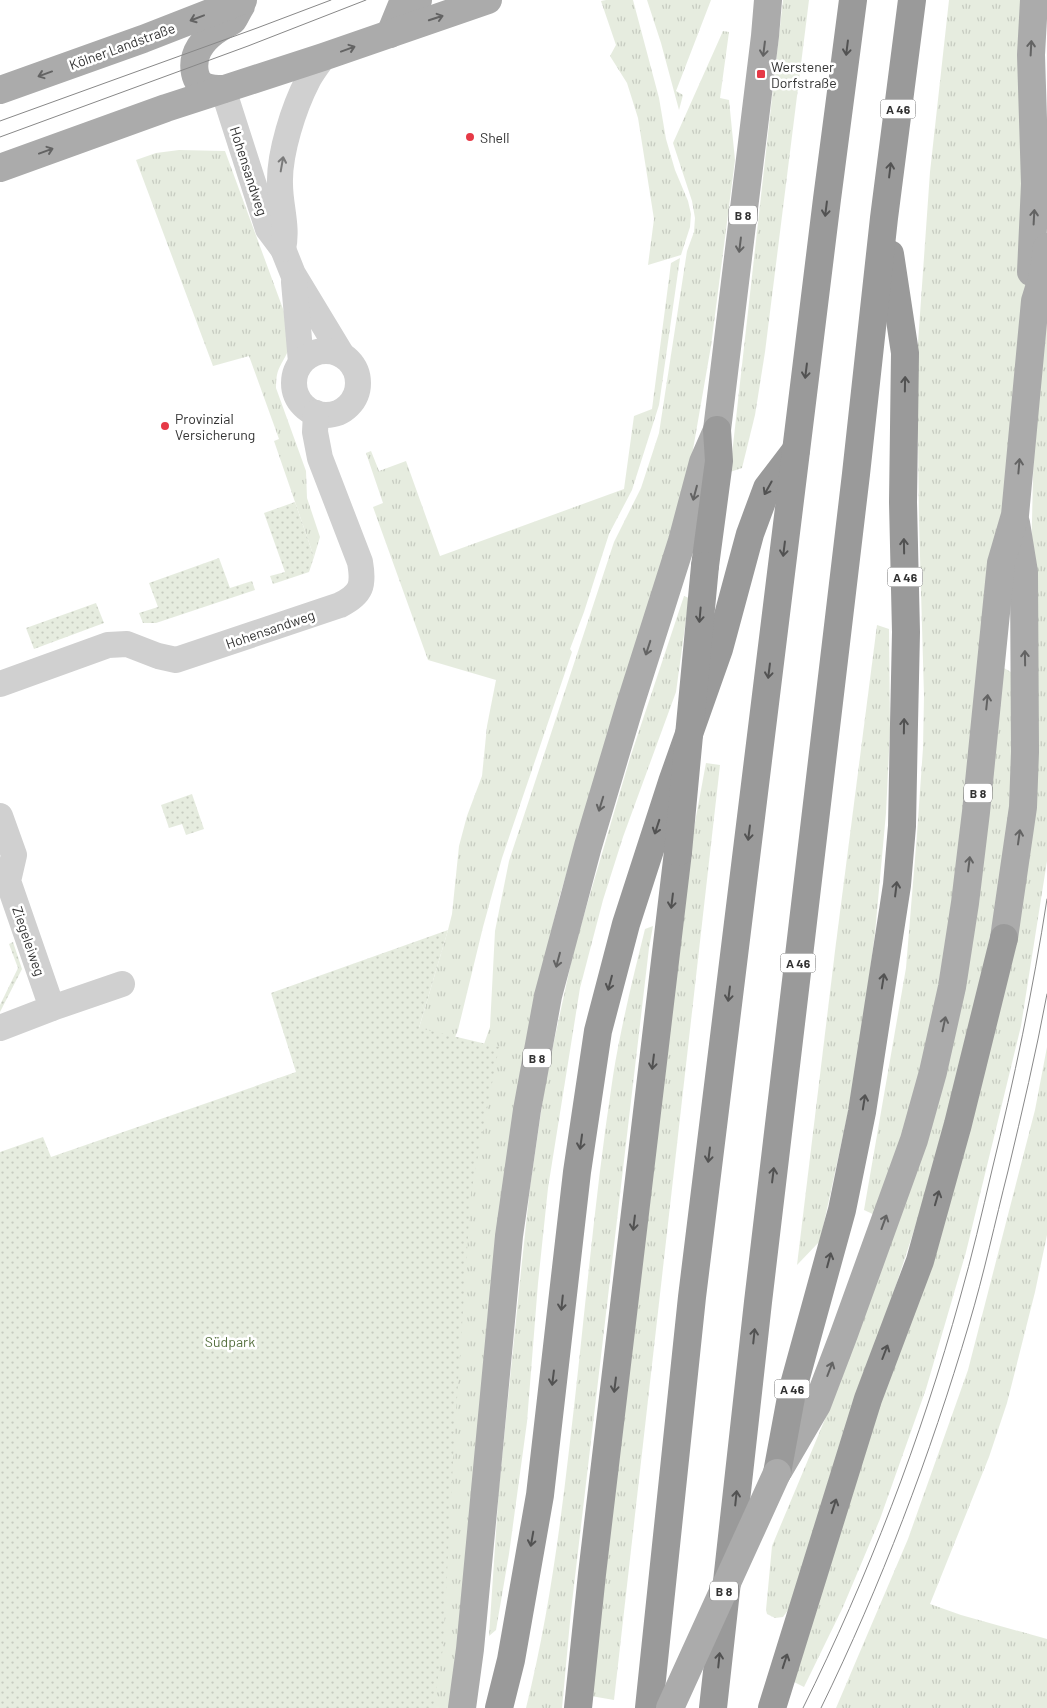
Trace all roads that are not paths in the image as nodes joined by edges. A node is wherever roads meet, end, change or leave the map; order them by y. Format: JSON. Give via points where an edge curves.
{"nodes":[{"id":1,"x":243,"y":0,"type":"edge"},
{"id":2,"x":418,"y":0,"type":"edge"},
{"id":3,"x":488,"y":0,"type":"edge"},
{"id":4,"x":768,"y":0,"type":"edge"},
{"id":5,"x":853,"y":0,"type":"edge"},
{"id":6,"x":912,"y":0,"type":"edge"},
{"id":7,"x":1034,"y":0,"type":"edge"},
{"id":8,"x":390,"y":34,"type":"junction"},
{"id":9,"x":323,"y":57,"type":"junction"},
{"id":10,"x":223,"y":89,"type":"junction"},
{"id":11,"x":0,"y":90,"type":"edge"},
{"id":12,"x":0,"y":168,"type":"edge"},
{"id":13,"x":884,"y":218,"type":"junction"},
{"id":14,"x":1047,"y":247,"type":"edge"},
{"id":15,"x":284,"y":249,"type":"junction"},
{"id":16,"x":293,"y":274,"type":"junction"},
{"id":17,"x":1034,"y":301,"type":"junction"},
{"id":18,"x":342,"y":355,"type":"junction"},
{"id":19,"x":301,"y":362,"type":"junction"},
{"id":20,"x":316,"y":413,"type":"junction"},
{"id":21,"x":717,"y":430,"type":"junction"},
{"id":22,"x":797,"y":449,"type":"junction"},
{"id":23,"x":1015,"y":515,"type":"junction"},
{"id":24,"x":0,"y":684,"type":"edge"},
{"id":25,"x":0,"y":816,"type":"edge"},
{"id":26,"x":1004,"y":938,"type":"joint"},
{"id":27,"x":122,"y":984,"type":"dead end"},
{"id":28,"x":52,"y":1008,"type":"junction"},
{"id":29,"x":0,"y":1028,"type":"edge"},
{"id":30,"x":777,"y":1473,"type":"junction"},
{"id":31,"x":462,"y":1708,"type":"edge"},
{"id":32,"x":499,"y":1708,"type":"edge"},
{"id":33,"x":578,"y":1708,"type":"edge"},
{"id":34,"x":649,"y":1708,"type":"edge"},
{"id":35,"x":670,"y":1708,"type":"edge"},
{"id":36,"x":714,"y":1708,"type":"edge"},
{"id":37,"x":772,"y":1708,"type":"edge"}],
"edges":[{"from":1,"to":10,"type":"main road","name":"Kölner Landstraße","via":[[232,20],[206,38],[194,58],[195,76],[201,85],[209,89]]},
{"from":1,"to":11,"type":"main road","name":"Kölner Landstraße","one_way":true},
{"from":2,"to":8,"type":"main road","via":[[401,7]]},
{"from":8,"to":3,"type":"main road","one_way":true},
{"from":4,"to":21,"type":"main road","number":"B 8","one_way":true},
{"from":5,"to":22,"type":"highway","one_way":true},
{"from":13,"to":6,"type":"highway","number":"A 46","one_way":true},
{"from":17,"to":7,"type":"main road","number":"B 8","one_way":true,"via":[[1030,273],[1035,184],[1030,55]]},
{"from":9,"to":8,"type":"main road","one_way":true},
{"from":9,"to":10,"type":"main road"},
{"from":15,"to":9,"type":"street","name":"Hohensandweg","one_way":true,"via":[[286,240],[280,182],[284,150],[300,97]]},
{"from":12,"to":10,"type":"main road","one_way":true},
{"from":10,"to":15,"type":"street","name":"Hohensandweg","via":[[268,229]]},
{"from":30,"to":13,"type":"highway","number":"A 46","one_way":true,"via":[[792,1392],[842,1210],[862,1112],[897,885],[902,826],[906,632],[903,502],[905,352]]},
{"from":36,"to":13,"type":"highway","number":"A 46","one_way":true,"via":[[760,1282]]},
{"from":14,"to":17,"type":"main road","number":"B 8","via":[[1044,272]]},
{"from":15,"to":16,"type":"street","name":"Hohensandweg"},
{"from":16,"to":18,"type":"street","name":"Hohensandweg"},
{"from":16,"to":19,"type":"street","name":"Hohensandweg"},
{"from":23,"to":17,"type":"main road","number":"B 8","one_way":true},
{"from":18,"to":19,"type":"street","via":[[325,351],[308,356]]},
{"from":18,"to":20,"type":"street","name":"Hohensandweg","via":[[353,365],[356,374],[358,383],[353,399],[341,411],[324,415]]},
{"from":19,"to":20,"type":"street","name":"Hohensandweg","via":[[294,376],[295,392],[302,405]]},
{"from":20,"to":24,"type":"street","name":"Hohensandweg","via":[[315,432],[320,458],[360,562],[362,585],[354,596],[340,604],[176,660],[127,644],[108,645]]},
{"from":21,"to":31,"type":"main road","number":"B 8","one_way":true,"via":[[703,462],[682,541],[630,705],[548,996],[509,1236]]},
{"from":21,"to":33,"type":"highway","one_way":true,"bridge":true,"via":[[719,461],[705,566],[678,852]]},
{"from":22,"to":32,"type":"highway","one_way":true,"via":[[767,488],[750,534],[720,649],[629,914],[598,1031],[577,1172],[540,1496],[511,1660]]},
{"from":22,"to":34,"type":"highway","one_way":true,"via":[[692,1297]]},
{"from":26,"to":23,"type":"main road","one_way":true,"via":[[1023,808],[1025,752],[1024,572]]},
{"from":30,"to":23,"type":"main road","number":"B 8","one_way":true,"via":[[816,1405],[844,1334],[914,1140],[934,1072],[952,987],[976,812],[1001,563]]},
{"from":25,"to":28,"type":"street","name":"Ziegeleiweg","via":[[14,855],[8,881]]},
{"from":37,"to":26,"type":"highway","one_way":true,"via":[[868,1399],[920,1261]]},
{"from":27,"to":28,"type":"street"},
{"from":28,"to":29,"type":"street"},
{"from":30,"to":35,"type":"main road","number":"B 8","bridge":true}]}
